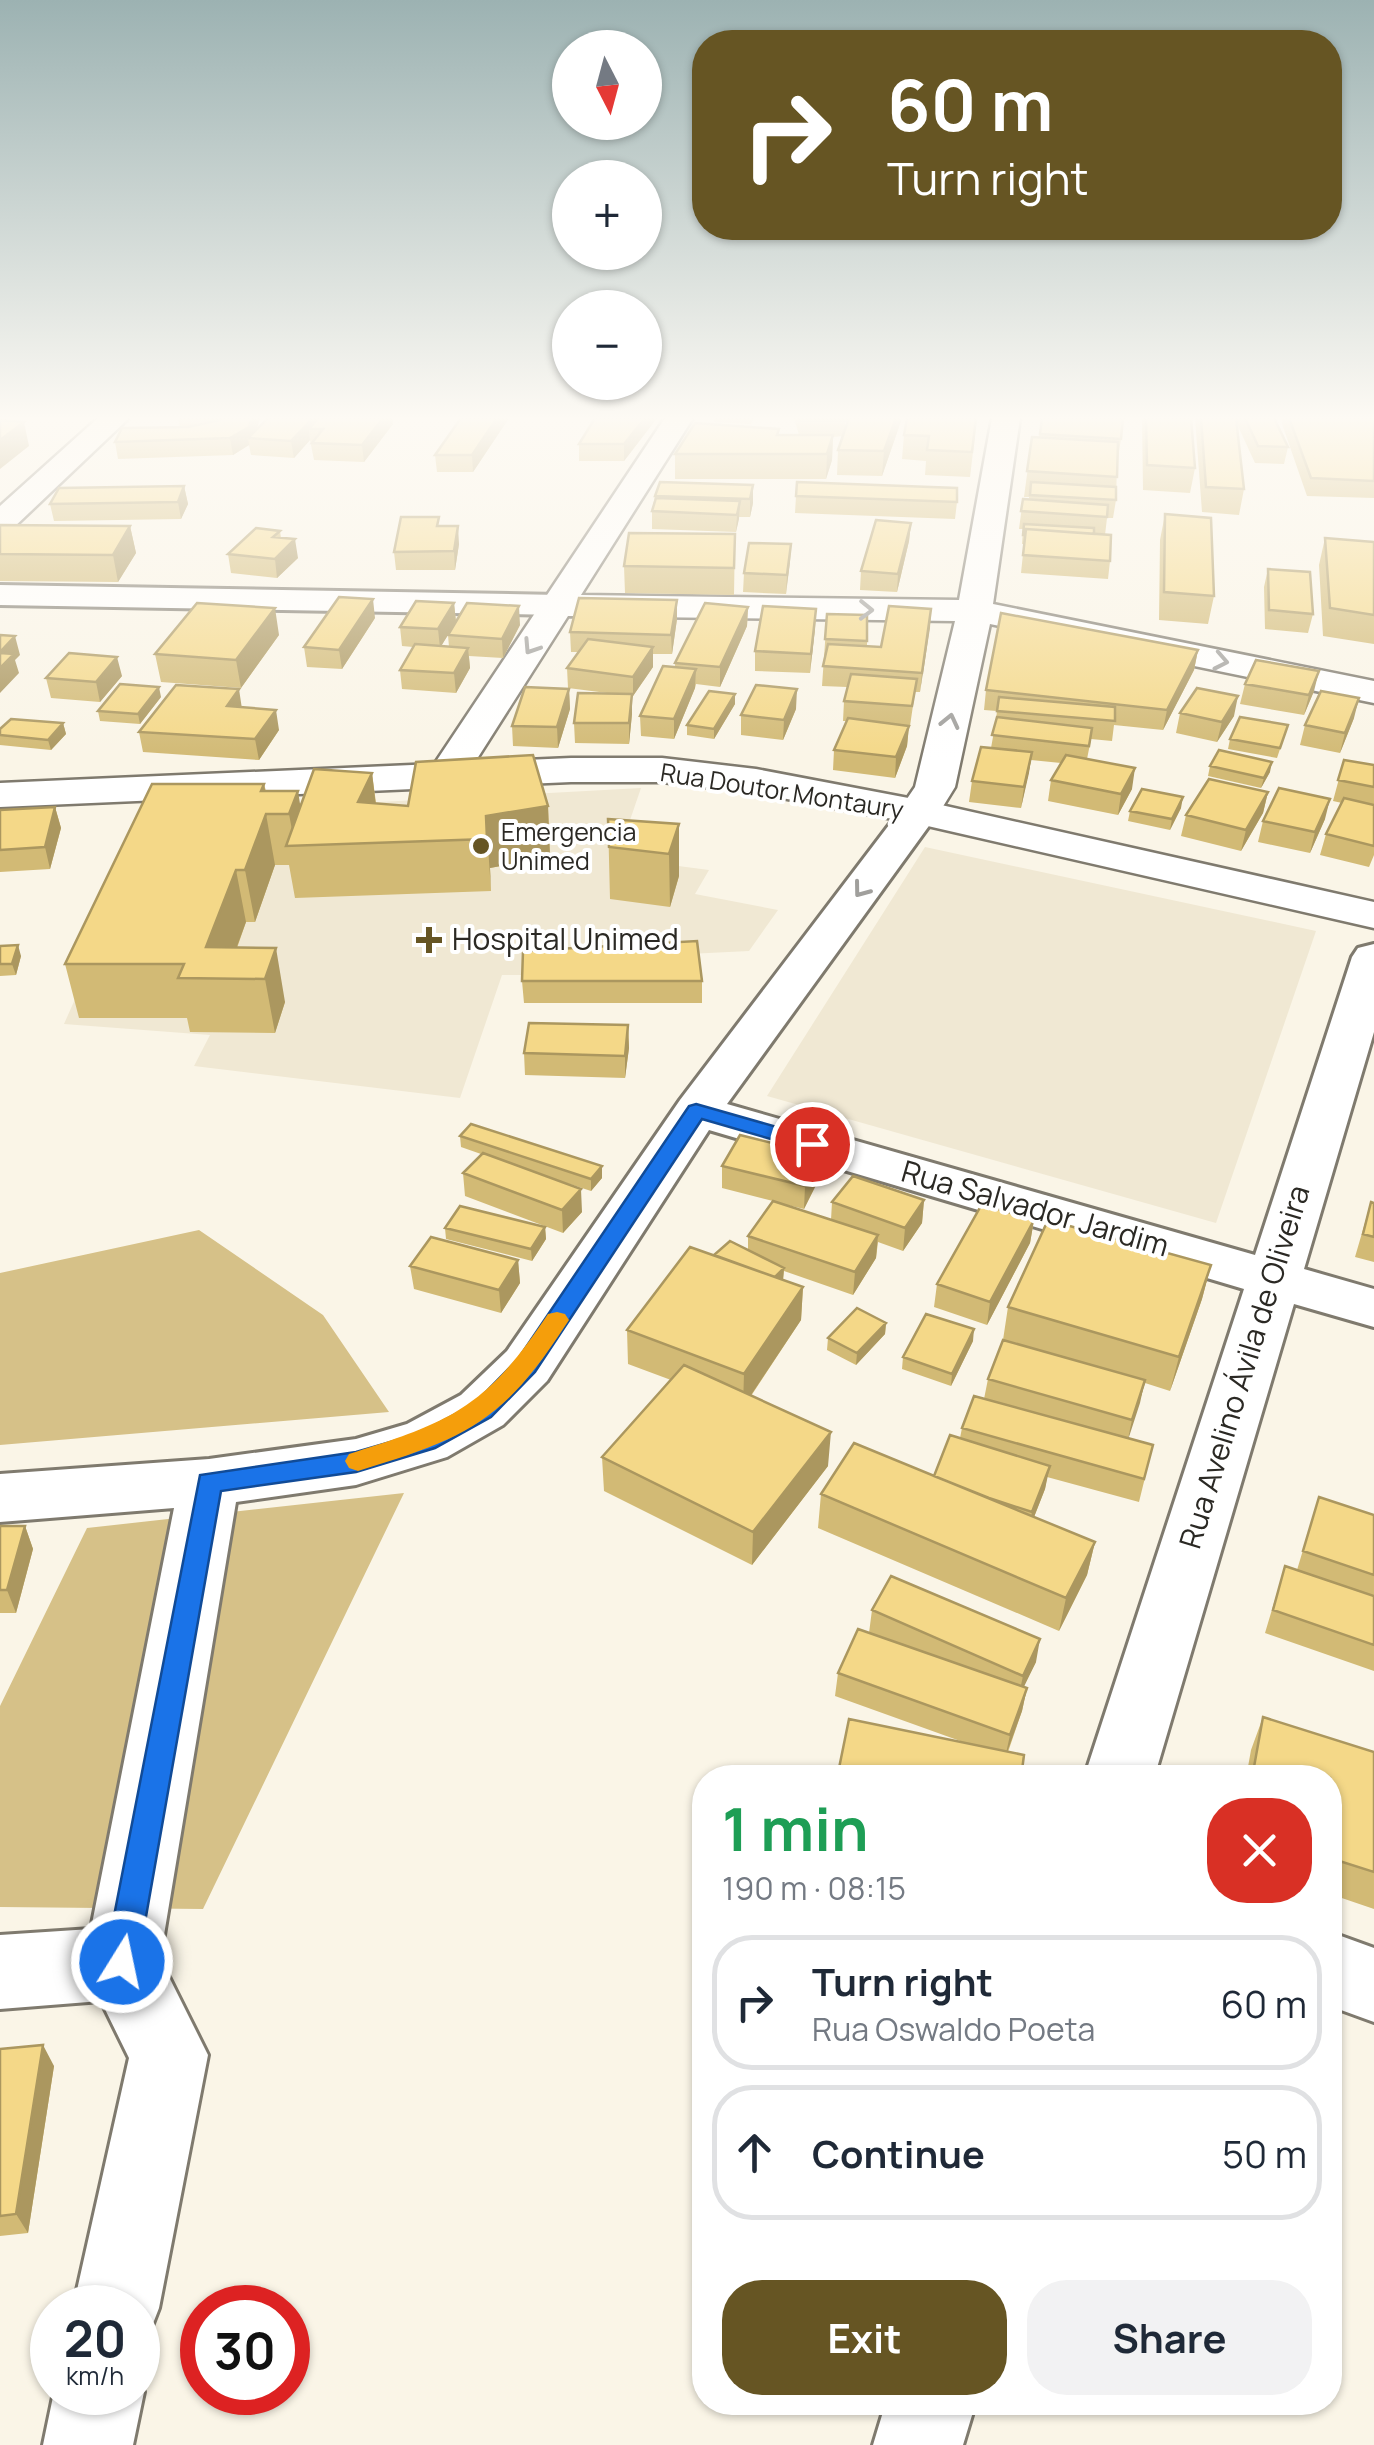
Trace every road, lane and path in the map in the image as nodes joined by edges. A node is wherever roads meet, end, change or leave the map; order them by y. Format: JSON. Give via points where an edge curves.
{"nodes":[{"id":1,"x":606,"y":532,"type":"edge"},
{"id":2,"x":988,"y":532,"type":"edge"},
{"id":3,"x":0,"y":595,"type":"edge"},
{"id":4,"x":559,"y":605,"type":"junction"},
{"id":5,"x":975,"y":612,"type":"junction"},
{"id":6,"x":1374,"y":692,"type":"edge"},
{"id":7,"x":447,"y":774,"type":"junction"},
{"id":8,"x":0,"y":795,"type":"edge"},
{"id":9,"x":919,"y":812,"type":"junction"},
{"id":10,"x":1374,"y":915,"type":"edge"},
{"id":11,"x":1374,"y":957,"type":"edge"},
{"id":12,"x":696,"y":1110,"type":"junction"},
{"id":13,"x":1271,"y":1278,"type":"junction"},
{"id":14,"x":1374,"y":1308,"type":"edge"},
{"id":15,"x":210,"y":1482,"type":"junction"},
{"id":16,"x":0,"y":1498,"type":"edge"},
{"id":17,"x":1123,"y":1765,"type":"edge"},
{"id":18,"x":122,"y":1962,"type":"junction"},
{"id":19,"x":0,"y":1972,"type":"edge"},
{"id":20,"x":1342,"y":1973,"type":"edge"},
{"id":21,"x":1374,"y":1985,"type":"edge"},
{"id":22,"x":121,"y":2285,"type":"edge"},
{"id":23,"x":94,"y":2415,"type":"edge"},
{"id":24,"x":927,"y":2415,"type":"edge"},
{"id":25,"x":88,"y":2445,"type":"edge"},
{"id":26,"x":918,"y":2445,"type":"edge"}],
"edges":[{"from":1,"to":4,"type":"street"},
{"from":2,"to":5,"type":"street"},
{"from":3,"to":4,"type":"street"},
{"from":4,"to":5,"type":"street","one_way":true},
{"from":4,"to":7,"type":"street","one_way":true},
{"from":5,"to":6,"type":"street","one_way":true},
{"from":9,"to":5,"type":"street","one_way":true,"via":[[935,787]]},
{"from":7,"to":8,"type":"street","name":"Rua Doutor Montaury"},
{"from":7,"to":9,"type":"street","name":"Rua Doutor Montaury","via":[[662,770]]},
{"from":9,"to":10,"type":"street","name":"Rua Doutor Montaury"},
{"from":9,"to":12,"type":"street","one_way":true},
{"from":11,"to":13,"type":"street","name":"Rua Avelino Ávila de Oliveira"},
{"from":12,"to":13,"type":"street","name":"Rua Salvador Jardim"},
{"from":12,"to":15,"type":"street","via":[[526,1366],[482,1410],[426,1441],[356,1462]]},
{"from":13,"to":14,"type":"street","name":"Rua Salvador Jardim"},
{"from":13,"to":17,"type":"street","name":"Rua Avelino Ávila de Oliveira"},
{"from":15,"to":16,"type":"street"},
{"from":15,"to":18,"type":"street"},
{"from":18,"to":19,"type":"street"},
{"from":18,"to":22,"type":"street","via":[[169,2055]]},
{"from":20,"to":21,"type":"street"},
{"from":23,"to":25,"type":"street"},
{"from":24,"to":26,"type":"street"}]}
